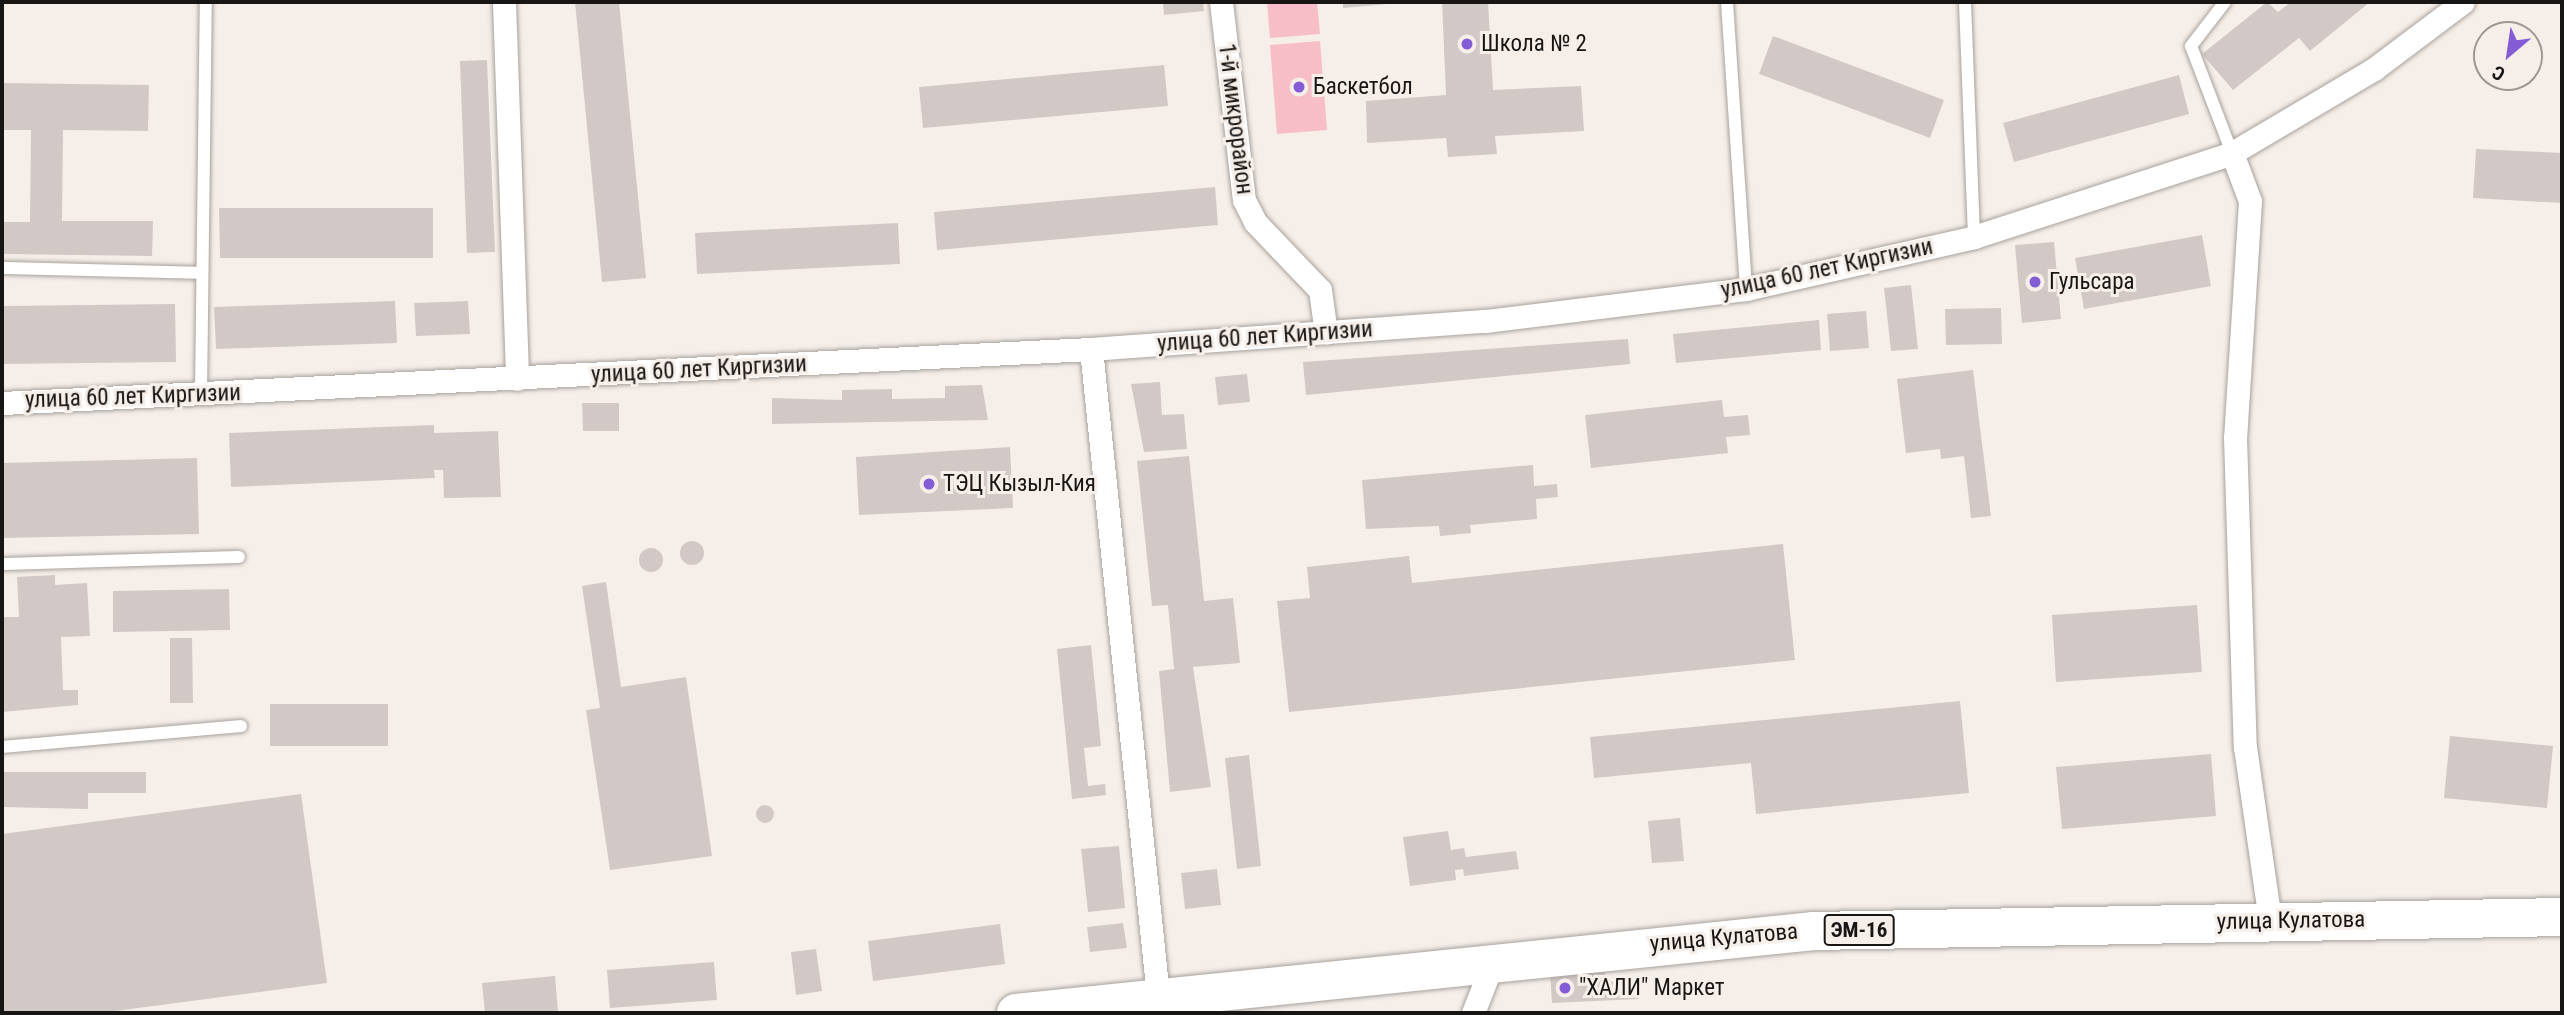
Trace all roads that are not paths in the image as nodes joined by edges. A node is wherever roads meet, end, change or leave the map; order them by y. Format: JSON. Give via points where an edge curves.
{"nodes":[{"id":1,"x":206,"y":2,"type":"edge"},
{"id":2,"x":504,"y":2,"type":"edge"},
{"id":3,"x":1221,"y":2,"type":"edge"},
{"id":4,"x":1727,"y":2,"type":"edge"},
{"id":5,"x":1965,"y":2,"type":"edge"},
{"id":6,"x":2225,"y":2,"type":"edge"},
{"id":7,"x":2463,"y":2,"type":"edge"},
{"id":8,"x":2232,"y":153,"type":"junction"},
{"id":9,"x":1974,"y":237,"type":"junction"},
{"id":10,"x":2,"y":268,"type":"edge"},
{"id":11,"x":201,"y":273,"type":"junction"},
{"id":12,"x":1746,"y":289,"type":"junction"},
{"id":13,"x":1326,"y":333,"type":"junction"},
{"id":14,"x":1091,"y":349,"type":"junction"},
{"id":15,"x":517,"y":379,"type":"junction"},
{"id":16,"x":201,"y":394,"type":"junction"},
{"id":17,"x":2,"y":403,"type":"edge"},
{"id":18,"x":239,"y":557,"type":"dead end"},
{"id":19,"x":2,"y":564,"type":"edge"},
{"id":20,"x":241,"y":726,"type":"dead end"},
{"id":21,"x":2,"y":747,"type":"edge"},
{"id":22,"x":2562,"y":917,"type":"edge"},
{"id":23,"x":2270,"y":921,"type":"junction"},
{"id":24,"x":1494,"y":959,"type":"junction"},
{"id":25,"x":1158,"y":996,"type":"junction"},
{"id":26,"x":1016,"y":1013,"type":"edge"},
{"id":27,"x":1473,"y":1013,"type":"edge"}],
"edges":[{"from":1,"to":11,"type":"lane"},
{"from":2,"to":15,"type":"street"},
{"from":3,"to":13,"type":"street","name":"1-й микрорайон","via":[[1244,200],[1255,222],[1320,290]]},
{"from":4,"to":12,"type":"lane"},
{"from":5,"to":9,"type":"lane"},
{"from":6,"to":8,"type":"lane","via":[[2191,46]]},
{"from":7,"to":8,"type":"street","name":"улица 60 лет Киргизии","via":[[2374,69]]},
{"from":8,"to":9,"type":"street","name":"улица 60 лет Киргизии"},
{"from":8,"to":23,"type":"street","via":[[2250,201],[2235,437],[2245,747]]},
{"from":9,"to":12,"type":"street","name":"улица 60 лет Киргизии"},
{"from":10,"to":11,"type":"lane"},
{"from":11,"to":16,"type":"lane"},
{"from":12,"to":13,"type":"street","name":"улица 60 лет Киргизии","via":[[1622,307]]},
{"from":13,"to":14,"type":"street","name":"улица 60 лет Киргизии"},
{"from":14,"to":15,"type":"street","name":"улица 60 лет Киргизии"},
{"from":14,"to":25,"type":"street"},
{"from":15,"to":16,"type":"street","name":"улица 60 лет Киргизии"},
{"from":16,"to":17,"type":"street","name":"улица 60 лет Киргизии"},
{"from":18,"to":19,"type":"lane"},
{"from":20,"to":21,"type":"lane"},
{"from":22,"to":23,"type":"highway","name":"улица Кулатова","number":"ЭМ-16"},
{"from":23,"to":24,"type":"highway","name":"улица Кулатова","number":"ЭМ-16","via":[[1814,930]]},
{"from":24,"to":25,"type":"highway","name":"улица Кулатова","number":"ЭМ-16"},
{"from":24,"to":27,"type":"street"},
{"from":25,"to":26,"type":"highway","name":"улица Кулатова","number":"ЭМ-16"}]}
